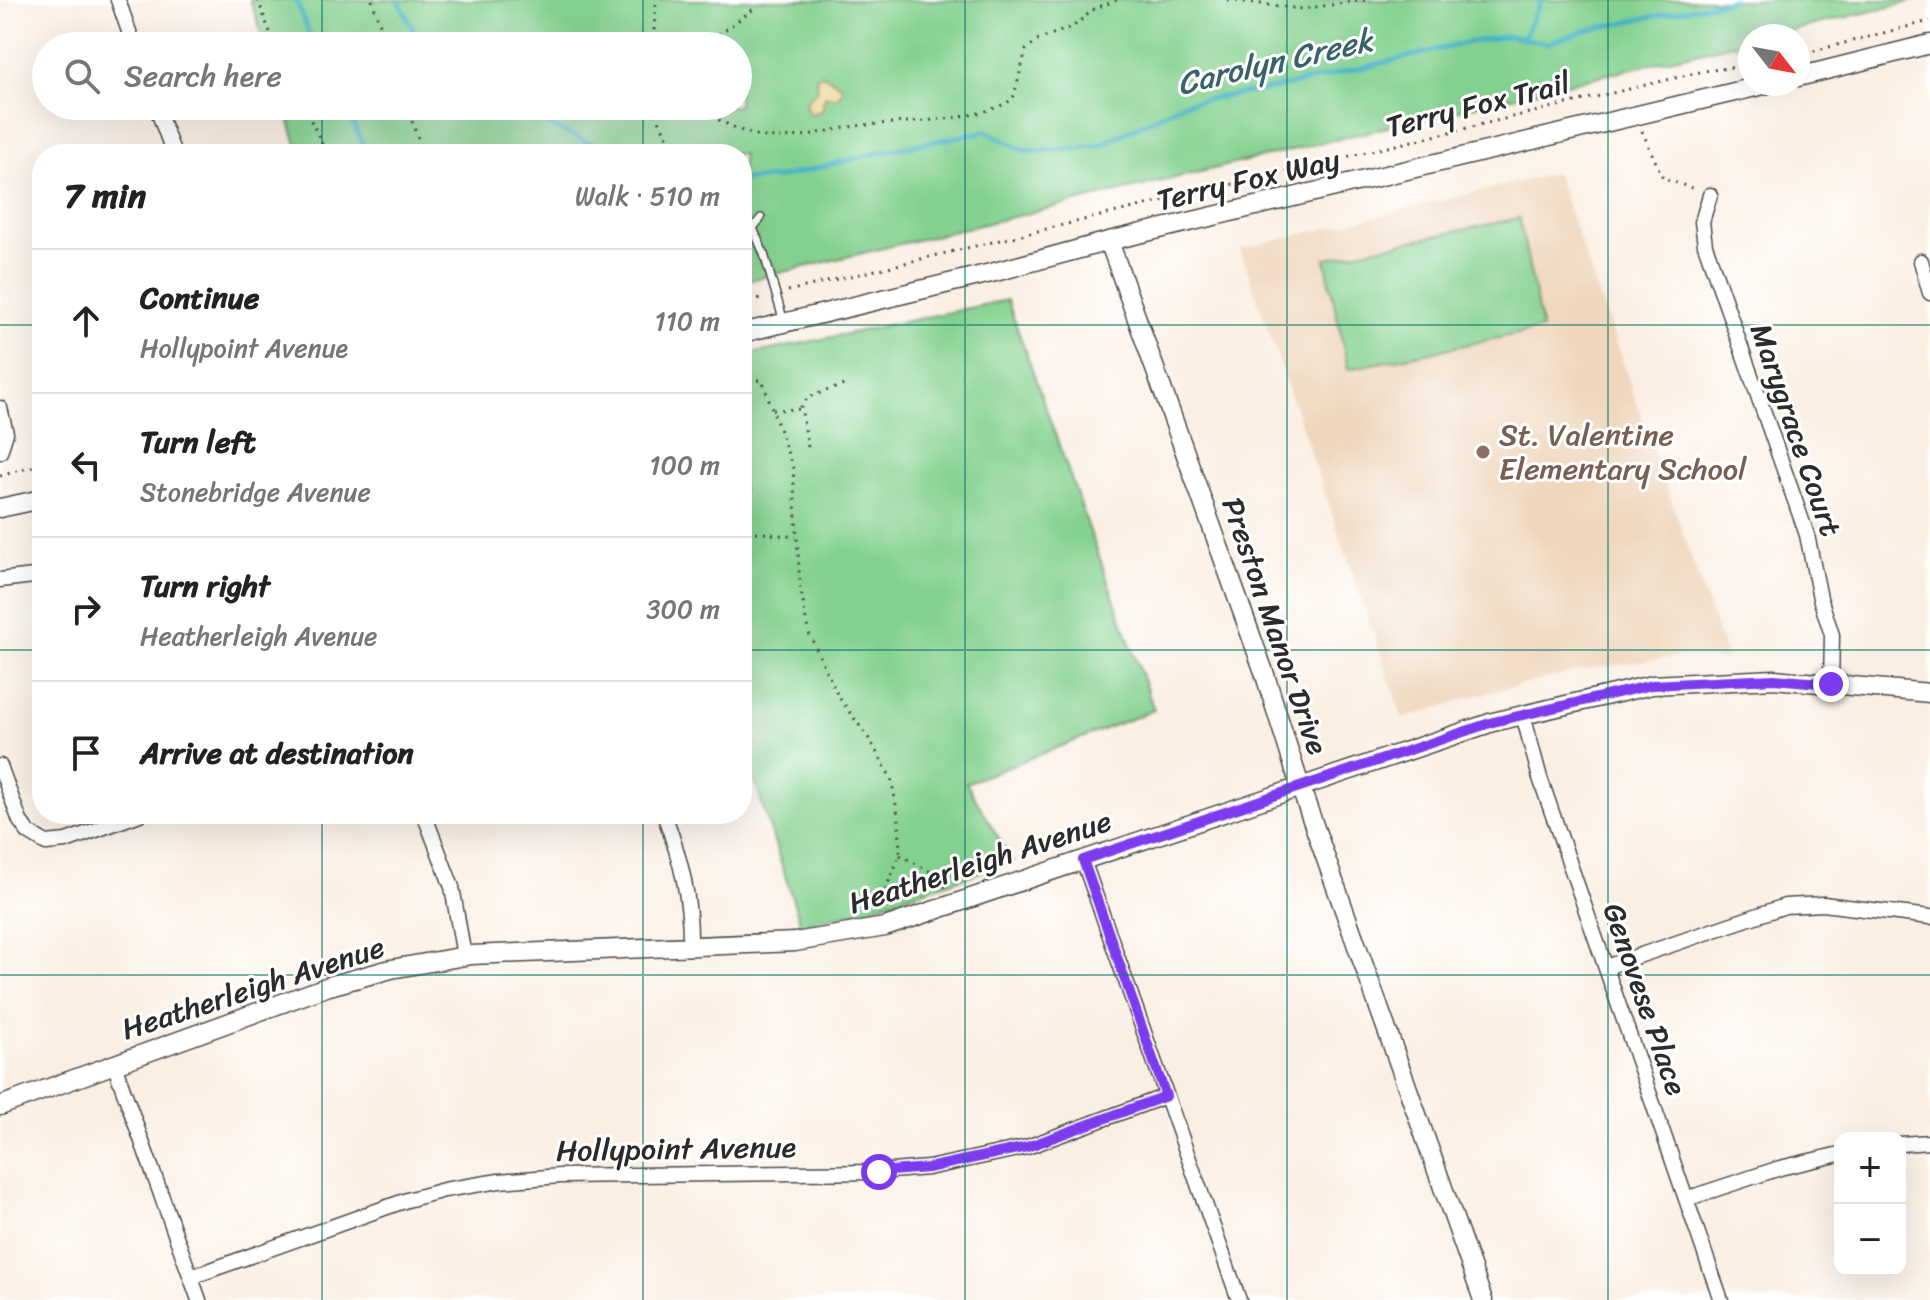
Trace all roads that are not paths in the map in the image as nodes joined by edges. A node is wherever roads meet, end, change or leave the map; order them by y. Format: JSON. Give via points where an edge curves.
{"nodes":[{"id":1,"x":118,"y":0,"type":"edge"},
{"id":2,"x":129,"y":32,"type":"edge"},
{"id":3,"x":1930,"y":44,"type":"edge"},
{"id":4,"x":1810,"y":74,"type":"edge"},
{"id":5,"x":1738,"y":91,"type":"edge"},
{"id":6,"x":161,"y":120,"type":"edge"},
{"id":7,"x":170,"y":144,"type":"edge"},
{"id":8,"x":1710,"y":195,"type":"road end"},
{"id":9,"x":761,"y":218,"type":"dead end"},
{"id":10,"x":1109,"y":241,"type":"junction"},
{"id":11,"x":1921,"y":261,"type":"dead end"},
{"id":12,"x":1930,"y":293,"type":"edge"},
{"id":13,"x":784,"y":322,"type":"junction"},
{"id":14,"x":752,"y":330,"type":"edge"},
{"id":15,"x":0,"y":408,"type":"edge"},
{"id":16,"x":0,"y":452,"type":"edge"},
{"id":17,"x":32,"y":501,"type":"edge"},
{"id":18,"x":0,"y":508,"type":"edge"},
{"id":19,"x":32,"y":576,"type":"edge"},
{"id":20,"x":0,"y":580,"type":"edge"},
{"id":21,"x":1831,"y":684,"type":"junction"},
{"id":22,"x":1930,"y":693,"type":"edge"},
{"id":23,"x":1523,"y":715,"type":"junction"},
{"id":24,"x":0,"y":766,"type":"edge"},
{"id":25,"x":1300,"y":786,"type":"junction"},
{"id":26,"x":113,"y":824,"type":"edge"},
{"id":27,"x":428,"y":824,"type":"edge"},
{"id":28,"x":668,"y":824,"type":"edge"},
{"id":29,"x":1083,"y":860,"type":"junction"},
{"id":30,"x":1930,"y":917,"type":"edge"},
{"id":31,"x":690,"y":947,"type":"junction"},
{"id":32,"x":464,"y":956,"type":"junction"},
{"id":33,"x":1606,"y":967,"type":"junction"},
{"id":34,"x":114,"y":1064,"type":"junction"},
{"id":35,"x":1166,"y":1096,"type":"junction"},
{"id":36,"x":0,"y":1106,"type":"edge"},
{"id":37,"x":1930,"y":1142,"type":"edge"},
{"id":38,"x":1906,"y":1144,"type":"edge"},
{"id":39,"x":1834,"y":1155,"type":"edge"},
{"id":40,"x":1686,"y":1199,"type":"junction"},
{"id":41,"x":191,"y":1277,"type":"junction"},
{"id":42,"x":199,"y":1300,"type":"edge"},
{"id":43,"x":1239,"y":1300,"type":"edge"},
{"id":44,"x":1483,"y":1300,"type":"edge"},
{"id":45,"x":1721,"y":1300,"type":"edge"}],
"edges":[{"from":1,"to":2,"type":"street"},
{"from":3,"to":4,"type":"street"},
{"from":5,"to":10,"type":"street","name":"Terry Fox Way"},
{"from":6,"to":7,"type":"street"},
{"from":8,"to":21,"type":"street","name":"Marygrace Court","via":[[1702,222],[1705,245],[1807,535],[1832,635]]},
{"from":9,"to":13,"type":"lane","via":[[753,228],[755,238]]},
{"from":10,"to":13,"type":"street","name":"Terry Fox Way"},
{"from":10,"to":25,"type":"street","name":"Preston Manor Drive"},
{"from":11,"to":12,"type":"street"},
{"from":13,"to":14,"type":"street","name":"Terry Fox Way"},
{"from":15,"to":16,"type":"street","via":[[6,433]]},
{"from":17,"to":18,"type":"street"},
{"from":19,"to":20,"type":"street"},
{"from":21,"to":22,"type":"street","name":"Heatherleigh Avenue"},
{"from":21,"to":23,"type":"street","name":"Heatherleigh Avenue","via":[[1774,679],[1652,685]]},
{"from":23,"to":25,"type":"street","name":"Heatherleigh Avenue"},
{"from":23,"to":33,"type":"street","name":"Genovese Place"},
{"from":24,"to":26,"type":"street","via":[[20,821],[46,843]]},
{"from":25,"to":29,"type":"street","name":"Heatherleigh Avenue"},
{"from":25,"to":44,"type":"street","name":"Preston Manor Drive"},
{"from":27,"to":32,"type":"street","via":[[452,887]]},
{"from":28,"to":31,"type":"street","via":[[683,866]]},
{"from":29,"to":31,"type":"street","name":"Heatherleigh Avenue","via":[[885,927],[795,942]]},
{"from":29,"to":35,"type":"street"},
{"from":30,"to":33,"type":"street","via":[[1823,904],[1785,906]]},
{"from":31,"to":32,"type":"street","name":"Heatherleigh Avenue"},
{"from":32,"to":34,"type":"street","name":"Heatherleigh Avenue","via":[[329,986]]},
{"from":33,"to":40,"type":"street","name":"Genovese Place"},
{"from":34,"to":36,"type":"street","name":"Heatherleigh Avenue"},
{"from":34,"to":41,"type":"street"},
{"from":35,"to":41,"type":"street","name":"Hollypoint Avenue","via":[[1027,1147],[928,1168],[560,1176],[444,1190]]},
{"from":35,"to":43,"type":"street"},
{"from":37,"to":38,"type":"street"},
{"from":39,"to":40,"type":"street"},
{"from":40,"to":45,"type":"street","name":"Genovese Place"},
{"from":41,"to":42,"type":"street"}]}
